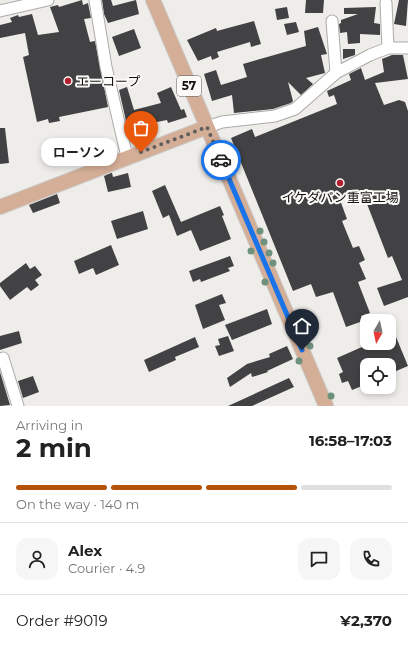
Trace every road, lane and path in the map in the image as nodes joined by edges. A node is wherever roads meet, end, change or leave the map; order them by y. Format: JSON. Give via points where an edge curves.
{"nodes":[{"id":1,"x":48,"y":0,"type":"edge"},
{"id":2,"x":95,"y":0,"type":"edge"},
{"id":3,"x":153,"y":0,"type":"edge"},
{"id":4,"x":386,"y":2,"type":"dead end"},
{"id":5,"x":0,"y":11,"type":"edge"},
{"id":6,"x":332,"y":21,"type":"dead end"},
{"id":7,"x":388,"y":48,"type":"junction"},
{"id":8,"x":408,"y":48,"type":"edge"},
{"id":9,"x":336,"y":73,"type":"junction"},
{"id":10,"x":207,"y":127,"type":"junction"},
{"id":11,"x":128,"y":157,"type":"junction"},
{"id":12,"x":0,"y":207,"type":"edge"},
{"id":13,"x":0,"y":360,"type":"edge"},
{"id":14,"x":18,"y":406,"type":"edge"},
{"id":15,"x":326,"y":406,"type":"edge"}],
"edges":[{"from":1,"to":5,"type":"street"},
{"from":2,"to":11,"type":"street","via":[[106,67]]},
{"from":3,"to":10,"type":"main road","number":"57"},
{"from":4,"to":7,"type":"street"},
{"from":6,"to":9,"type":"street"},
{"from":7,"to":8,"type":"street"},
{"from":7,"to":9,"type":"street"},
{"from":9,"to":10,"type":"street","via":[[295,109],[275,116],[222,122]]},
{"from":10,"to":11,"type":"main road"},
{"from":10,"to":15,"type":"main road","number":"57"},
{"from":11,"to":12,"type":"main road"},
{"from":13,"to":14,"type":"street","via":[[4,358]]}]}
